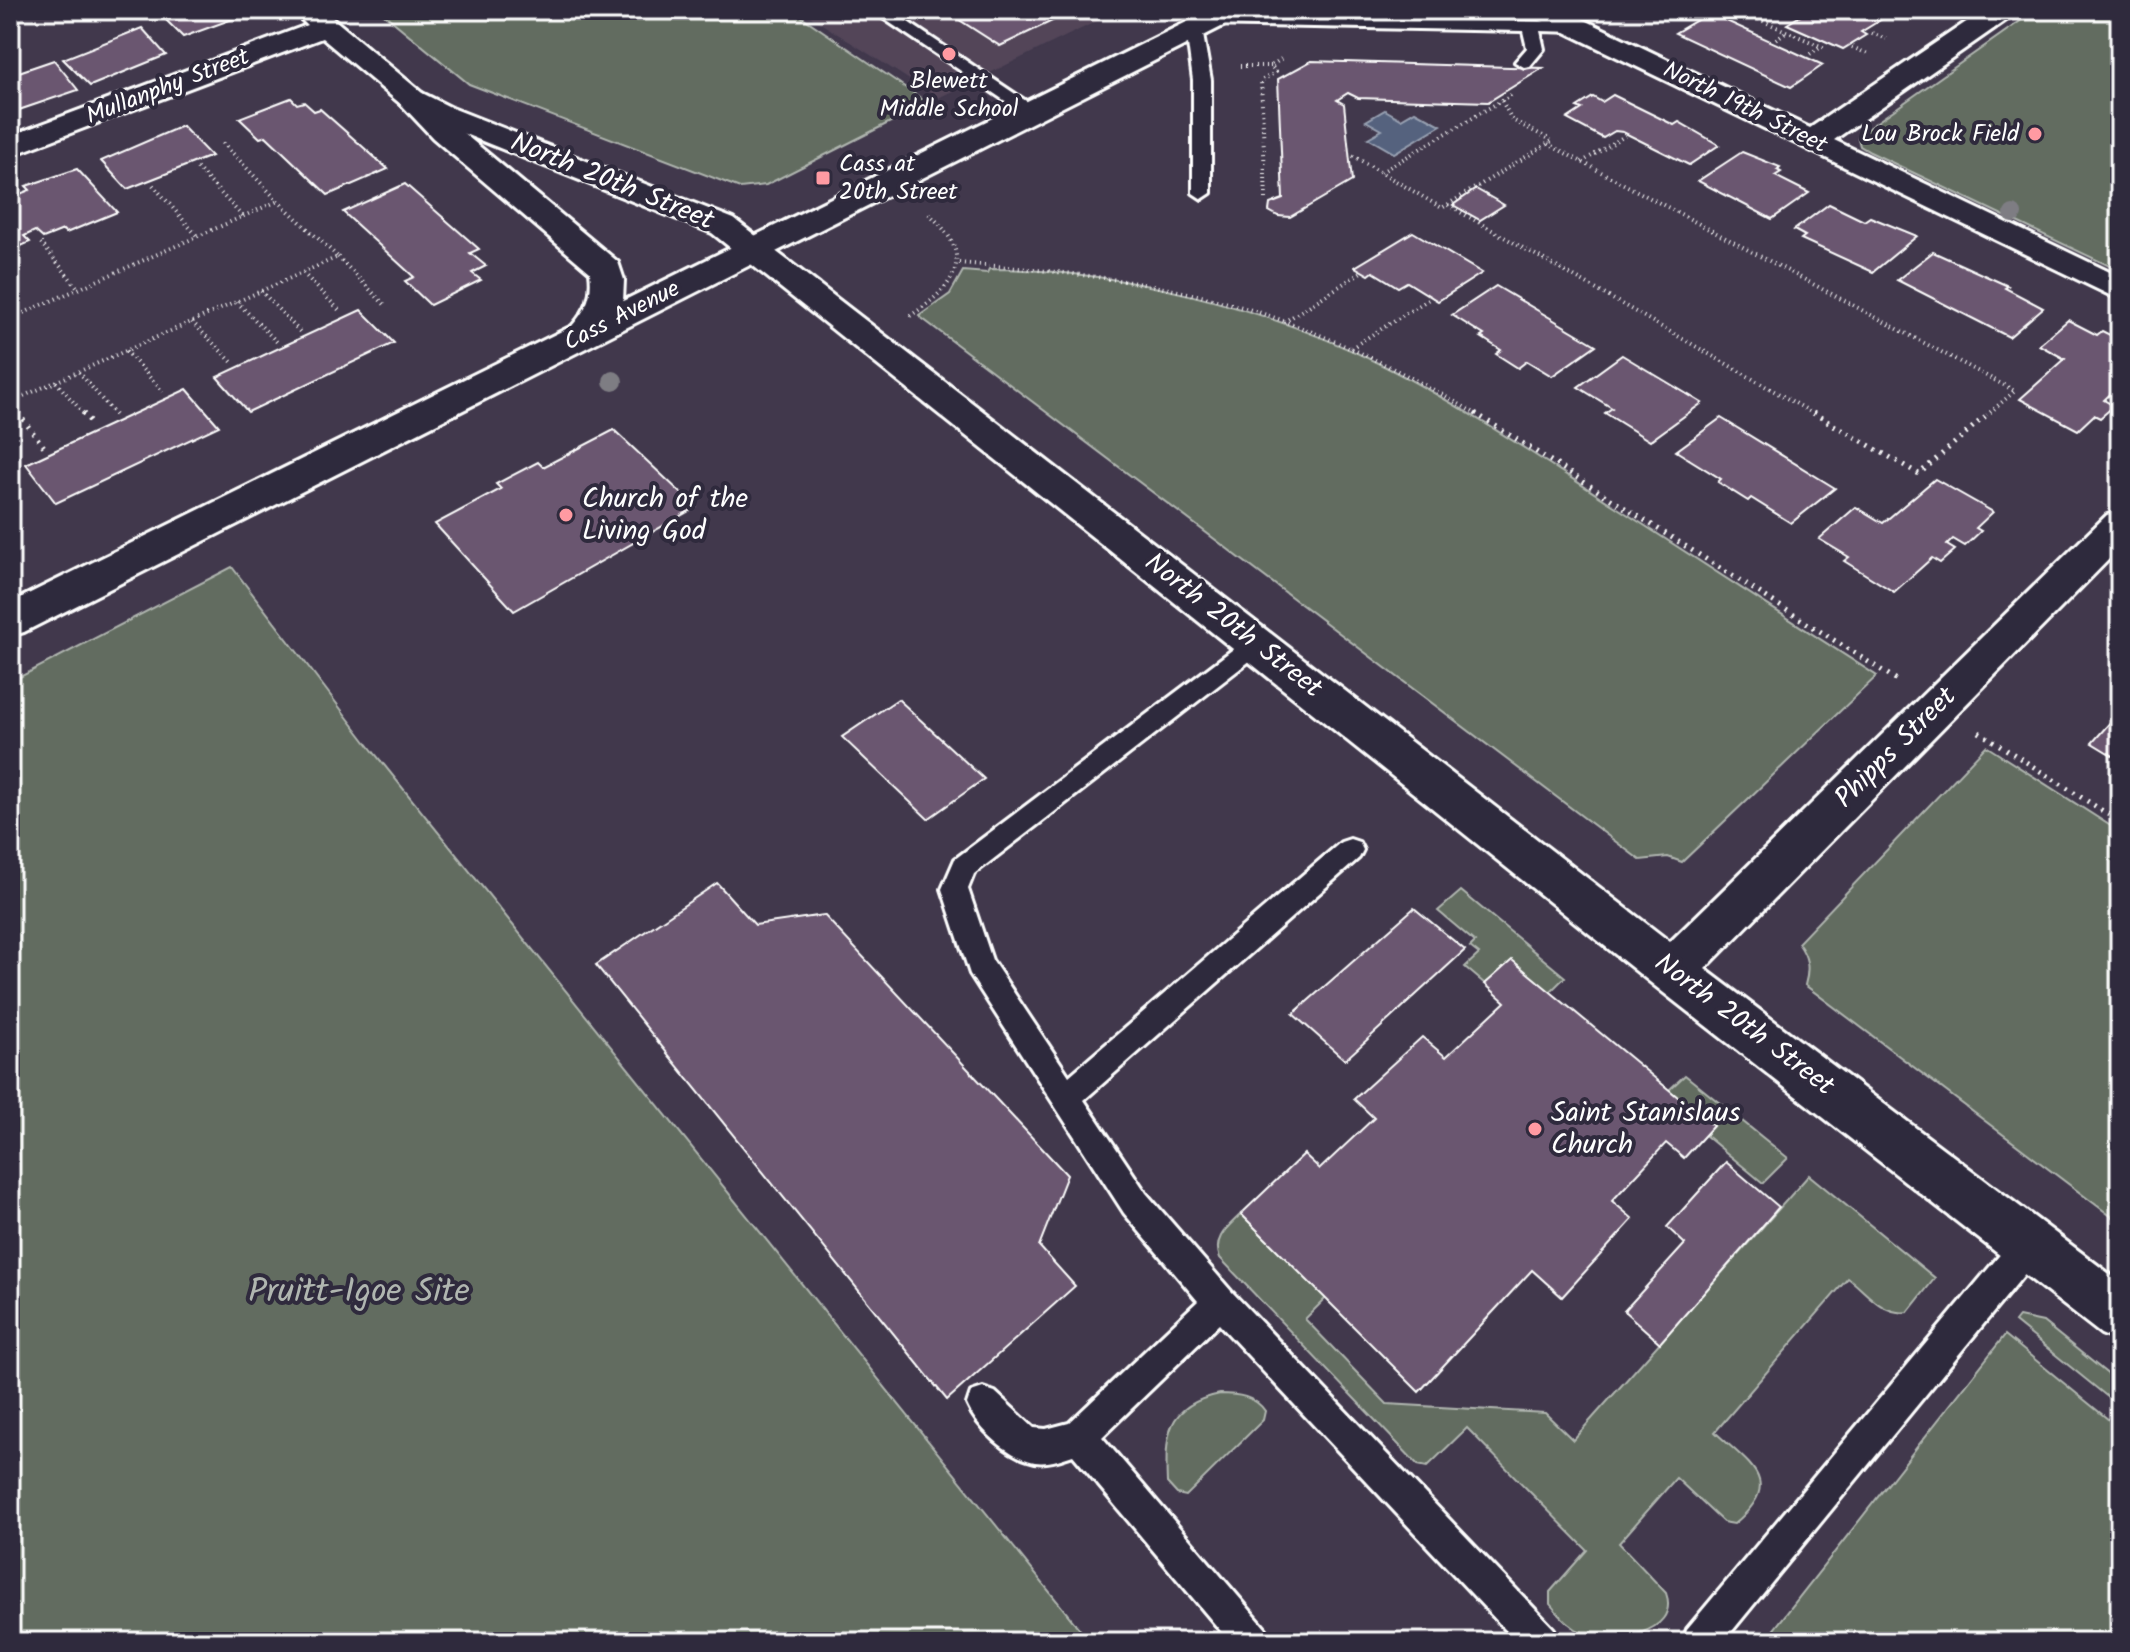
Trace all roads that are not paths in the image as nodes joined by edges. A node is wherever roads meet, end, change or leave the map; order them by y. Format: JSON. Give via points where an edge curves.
{"nodes":[{"id":1,"x":879,"y":10,"type":"edge"},
{"id":2,"x":2002,"y":10,"type":"edge"},
{"id":3,"x":316,"y":18,"type":"edge"},
{"id":4,"x":1537,"y":19,"type":"edge"},
{"id":5,"x":1212,"y":20,"type":"edge"},
{"id":6,"x":1524,"y":62,"type":"dead end"},
{"id":7,"x":412,"y":99,"type":"junction"},
{"id":8,"x":1032,"y":111,"type":"junction"},
{"id":9,"x":1812,"y":141,"type":"junction"},
{"id":10,"x":10,"y":147,"type":"edge"},
{"id":11,"x":1202,"y":193,"type":"dead end"},
{"id":12,"x":754,"y":250,"type":"junction"},
{"id":13,"x":2120,"y":290,"type":"edge"},
{"id":14,"x":583,"y":335,"type":"junction"},
{"id":15,"x":2120,"y":525,"type":"edge"},
{"id":16,"x":10,"y":621,"type":"edge"},
{"id":17,"x":1256,"y":644,"type":"junction"},
{"id":18,"x":1350,"y":850,"type":"dead end"},
{"id":19,"x":1672,"y":971,"type":"junction"},
{"id":20,"x":1066,"y":1097,"type":"junction"},
{"id":21,"x":2030,"y":1243,"type":"junction"},
{"id":22,"x":1220,"y":1302,"type":"junction"},
{"id":23,"x":2120,"y":1315,"type":"edge"},
{"id":24,"x":983,"y":1404,"type":"dead end"},
{"id":25,"x":1079,"y":1436,"type":"junction"},
{"id":26,"x":1253,"y":1642,"type":"edge"},
{"id":27,"x":1541,"y":1642,"type":"edge"},
{"id":28,"x":1700,"y":1642,"type":"edge"}],
"edges":[{"from":1,"to":8,"type":"lane"},
{"from":2,"to":9,"type":"street"},
{"from":3,"to":7,"type":"street","name":"North 20th Street"},
{"from":3,"to":10,"type":"street","name":"Mullanphy Street"},
{"from":4,"to":5,"type":"lane"},
{"from":4,"to":6,"type":"lane","via":[[1536,49]]},
{"from":4,"to":9,"type":"street","name":"North 19th Street","via":[[1577,27]]},
{"from":5,"to":8,"type":"street","name":"Cass Avenue"},
{"from":5,"to":11,"type":"lane","via":[[1202,80]]},
{"from":7,"to":12,"type":"street","name":"North 20th Street","via":[[701,215]]},
{"from":7,"to":14,"type":"street","via":[[606,269],[606,309]]},
{"from":8,"to":12,"type":"street","name":"Cass Avenue"},
{"from":9,"to":13,"type":"street","name":"North 19th Street"},
{"from":12,"to":14,"type":"street","name":"Cass Avenue"},
{"from":12,"to":17,"type":"street","name":"North 20th Street"},
{"from":14,"to":16,"type":"street","name":"Cass Avenue"},
{"from":15,"to":19,"type":"street","name":"Phipps Street"},
{"from":17,"to":19,"type":"street","name":"North 20th Street"},
{"from":17,"to":20,"type":"lane","via":[[964,867],[955,889],[980,965]]},
{"from":18,"to":20,"type":"lane"},
{"from":19,"to":21,"type":"street","name":"North 20th Street"},
{"from":20,"to":22,"type":"lane","via":[[1135,1203]]},
{"from":21,"to":23,"type":"street","name":"North 20th Street"},
{"from":21,"to":28,"type":"lane"},
{"from":22,"to":25,"type":"lane"},
{"from":22,"to":27,"type":"lane"},
{"from":24,"to":25,"type":"lane","via":[[1024,1444],[1051,1447]]},
{"from":25,"to":26,"type":"lane"}]}
